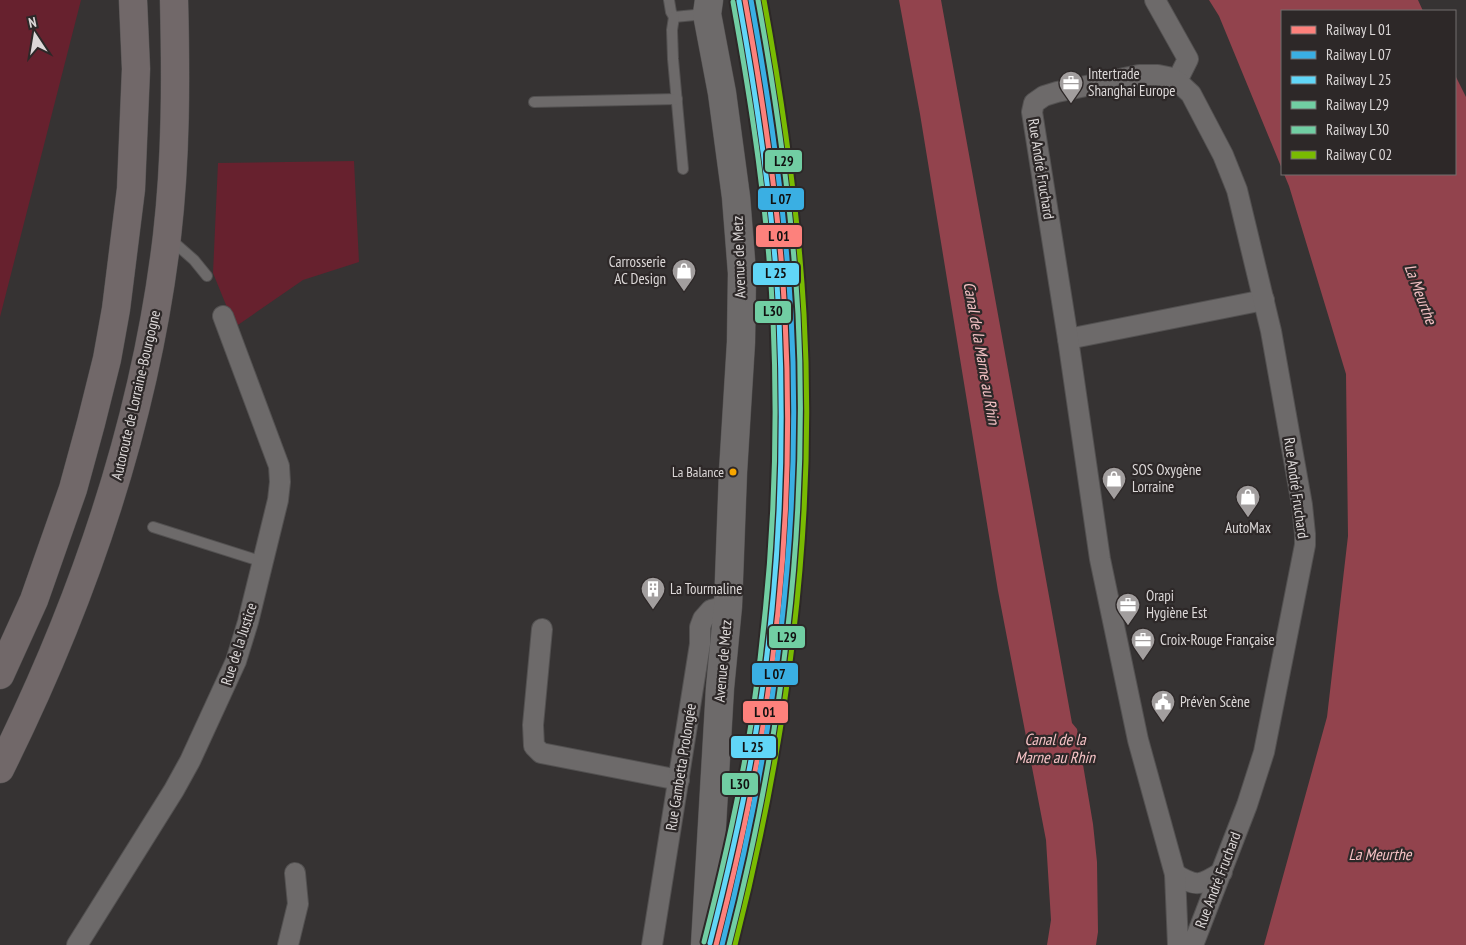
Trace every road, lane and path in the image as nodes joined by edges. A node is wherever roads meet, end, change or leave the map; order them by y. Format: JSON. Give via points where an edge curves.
{"nodes":[{"id":1,"x":133,"y":0,"type":"edge"},
{"id":2,"x":174,"y":0,"type":"edge"},
{"id":3,"x":669,"y":0,"type":"edge"},
{"id":4,"x":1155,"y":0,"type":"edge"},
{"id":5,"x":696,"y":8,"type":"edge"},
{"id":6,"x":1177,"y":81,"type":"junction"},
{"id":7,"x":676,"y":99,"type":"junction"},
{"id":8,"x":534,"y":102,"type":"dead end"},
{"id":9,"x":683,"y":169,"type":"dead end"},
{"id":10,"x":167,"y":236,"type":"junction"},
{"id":11,"x":207,"y":276,"type":"dead end"},
{"id":12,"x":1264,"y":300,"type":"junction"},
{"id":13,"x":223,"y":316,"type":"dead end"},
{"id":14,"x":1068,"y":339,"type":"junction"},
{"id":15,"x":153,"y":527,"type":"dead end"},
{"id":16,"x":263,"y":562,"type":"junction"},
{"id":17,"x":728,"y":606,"type":"junction"},
{"id":18,"x":542,"y":629,"type":"dead end"},
{"id":19,"x":0,"y":675,"type":"edge"},
{"id":20,"x":0,"y":768,"type":"edge"},
{"id":21,"x":679,"y":780,"type":"junction"},
{"id":22,"x":1222,"y":872,"type":"junction"},
{"id":23,"x":295,"y":873,"type":"dead end"},
{"id":24,"x":1175,"y":874,"type":"junction"},
{"id":25,"x":77,"y":945,"type":"edge"},
{"id":26,"x":288,"y":945,"type":"edge"},
{"id":27,"x":652,"y":945,"type":"edge"},
{"id":28,"x":705,"y":945,"type":"edge"},
{"id":29,"x":1178,"y":945,"type":"edge"},
{"id":30,"x":1193,"y":945,"type":"edge"}],
"edges":[{"from":1,"to":19,"type":"highway","via":[[136,69],[131,190],[107,359],[70,498],[34,600]]},
{"from":2,"to":10,"type":"highway","name":"Autoroute de Lorraine-Bourgogne","via":[[176,69]]},
{"from":3,"to":5,"type":"lane","via":[[671,12]]},
{"from":4,"to":6,"type":"street","via":[[1188,59]]},
{"from":5,"to":7,"type":"lane","via":[[672,30]]},
{"from":5,"to":17,"type":"main road","name":"Avenue de Metz","via":[[720,84],[736,197],[742,273]]},
{"from":6,"to":12,"type":"street","name":"Rue André Fruchard","via":[[1192,94],[1237,190]]},
{"from":6,"to":14,"type":"street","name":"Rue André Fruchard","via":[[1158,75],[1138,75],[1057,92],[1034,104],[1032,112]]},
{"from":7,"to":8,"type":"lane"},
{"from":7,"to":9,"type":"lane"},
{"from":10,"to":11,"type":"lane"},
{"from":10,"to":20,"type":"highway","name":"Autoroute de Lorraine-Bourgogne","via":[[148,354],[114,487],[53,652]]},
{"from":12,"to":14,"type":"street"},
{"from":12,"to":22,"type":"street","name":"Rue André Fruchard","via":[[1302,505],[1305,539],[1264,752]]},
{"from":13,"to":16,"type":"street","name":"Rue de la Justice","via":[[279,466],[278,500]]},
{"from":14,"to":24,"type":"street","name":"Rue André Fruchard","via":[[1100,560],[1138,740]]},
{"from":15,"to":16,"type":"lane"},
{"from":16,"to":25,"type":"street","name":"Rue de la Justice","via":[[236,662],[194,753]]},
{"from":17,"to":21,"type":"street","name":"Rue Gambetta Prolongée","via":[[711,610],[700,628]]},
{"from":17,"to":28,"type":"main road","name":"Avenue de Metz"},
{"from":18,"to":21,"type":"street","via":[[534,746],[541,753]]},
{"from":21,"to":27,"type":"street","name":"Rue Gambetta Prolongée"},
{"from":22,"to":24,"type":"street","via":[[1197,884]]},
{"from":22,"to":30,"type":"street","name":"Rue André Fruchard"},
{"from":23,"to":26,"type":"street","via":[[298,904]]},
{"from":24,"to":29,"type":"street","name":"Rue André Fruchard"}]}
